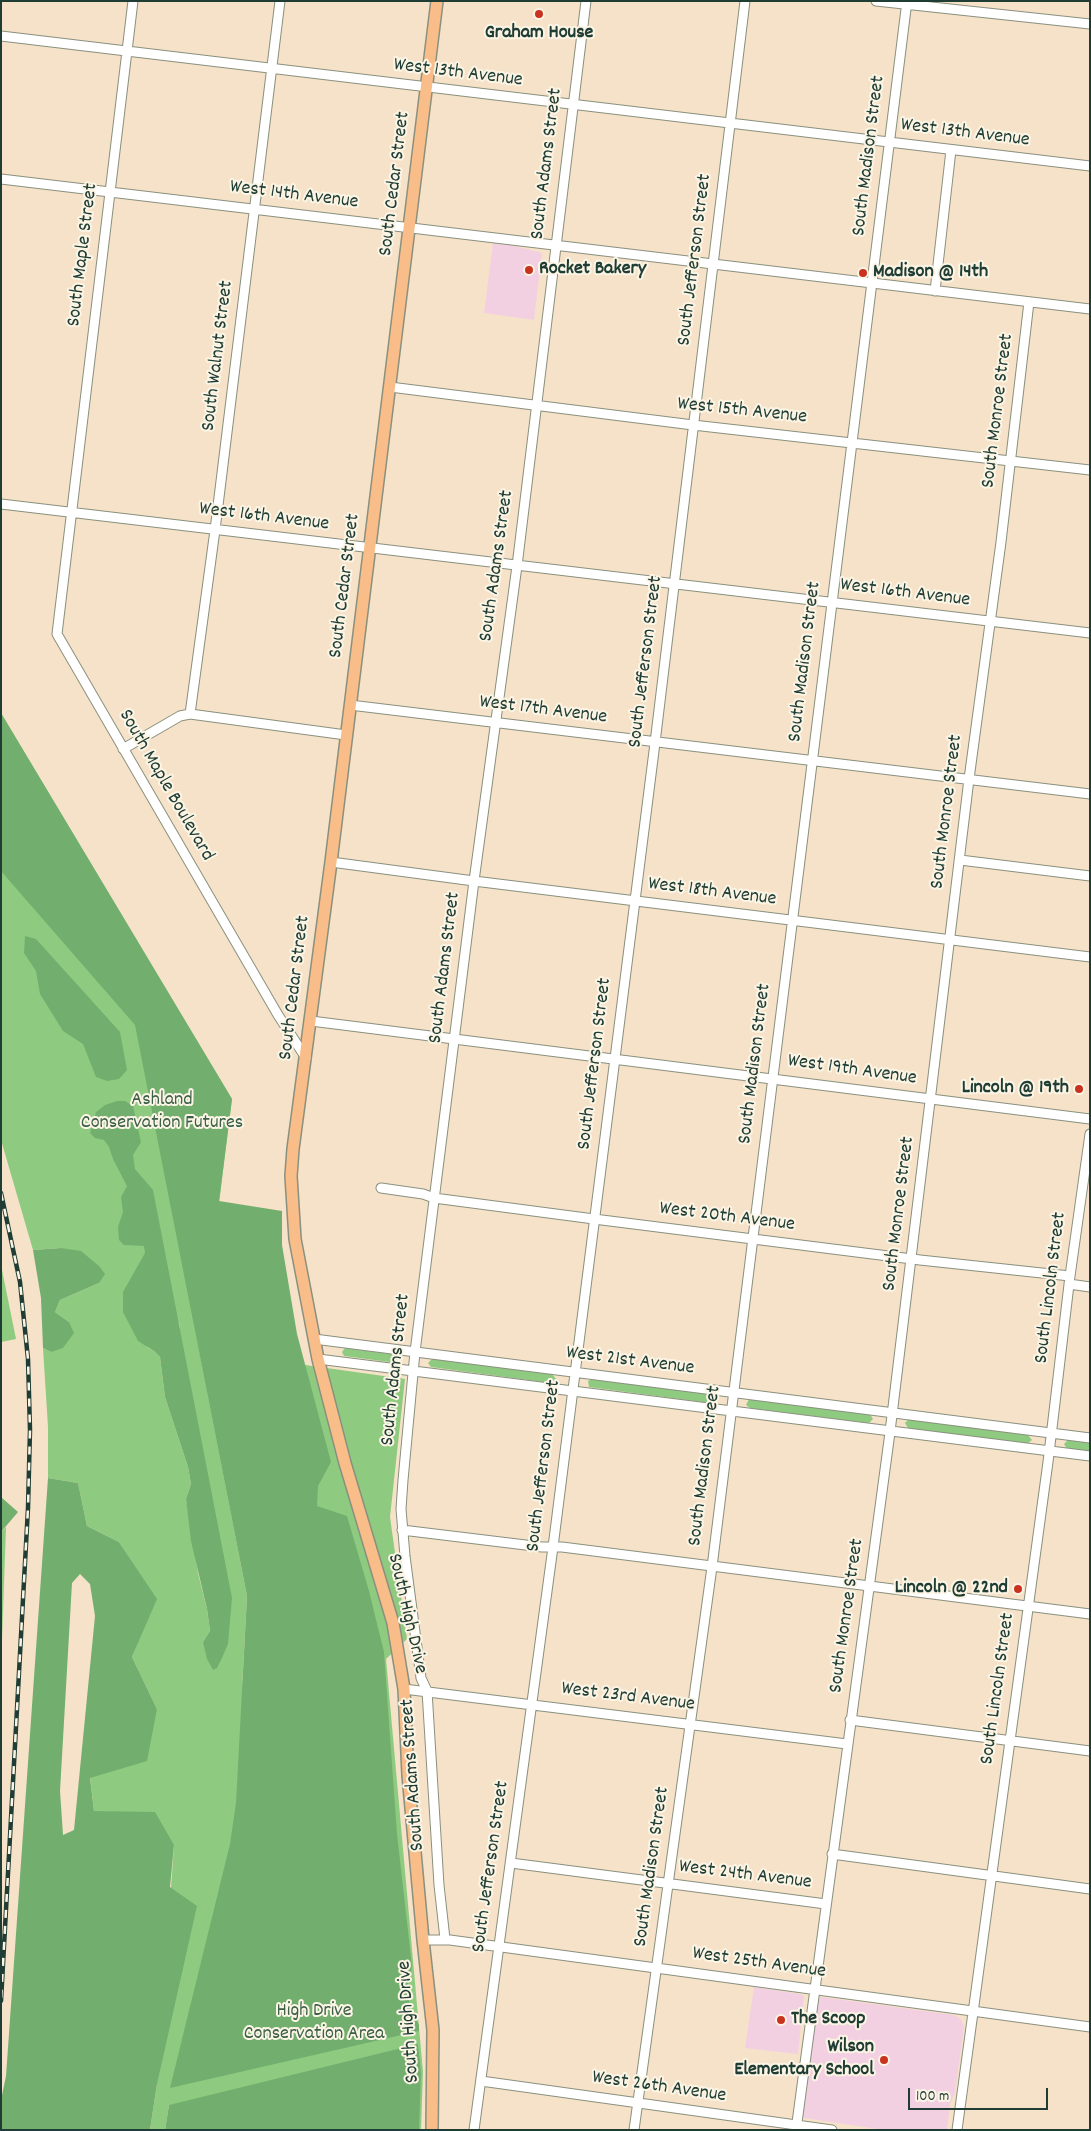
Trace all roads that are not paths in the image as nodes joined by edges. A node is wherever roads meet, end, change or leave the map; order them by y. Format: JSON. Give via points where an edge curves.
{"nodes":[{"id":1,"x":133,"y":1,"type":"edge"},
{"id":2,"x":280,"y":1,"type":"edge"},
{"id":3,"x":437,"y":1,"type":"edge"},
{"id":4,"x":586,"y":1,"type":"edge"},
{"id":5,"x":746,"y":1,"type":"edge"},
{"id":6,"x":876,"y":1,"type":"edge"},
{"id":7,"x":906,"y":3,"type":"edge"},
{"id":8,"x":1090,"y":24,"type":"edge"},
{"id":9,"x":1,"y":36,"type":"edge"},
{"id":10,"x":126,"y":50,"type":"junction"},
{"id":11,"x":271,"y":69,"type":"junction"},
{"id":12,"x":426,"y":88,"type":"junction"},
{"id":13,"x":574,"y":105,"type":"junction"},
{"id":14,"x":732,"y":124,"type":"junction"},
{"id":15,"x":890,"y":142,"type":"junction"},
{"id":16,"x":951,"y":150,"type":"junction"},
{"id":17,"x":1090,"y":166,"type":"edge"},
{"id":18,"x":1,"y":179,"type":"edge"},
{"id":19,"x":109,"y":191,"type":"junction"},
{"id":20,"x":255,"y":209,"type":"junction"},
{"id":21,"x":410,"y":228,"type":"junction"},
{"id":22,"x":555,"y":246,"type":"junction"},
{"id":23,"x":713,"y":265,"type":"junction"},
{"id":24,"x":873,"y":283,"type":"junction"},
{"id":25,"x":935,"y":291,"type":"junction"},
{"id":26,"x":1029,"y":302,"type":"junction"},
{"id":27,"x":1090,"y":309,"type":"edge"},
{"id":28,"x":390,"y":387,"type":"junction"},
{"id":29,"x":537,"y":405,"type":"junction"},
{"id":30,"x":693,"y":425,"type":"junction"},
{"id":31,"x":852,"y":442,"type":"junction"},
{"id":32,"x":1010,"y":461,"type":"junction"},
{"id":33,"x":1090,"y":470,"type":"edge"},
{"id":34,"x":1,"y":504,"type":"edge"},
{"id":35,"x":71,"y":514,"type":"junction"},
{"id":36,"x":215,"y":530,"type":"junction"},
{"id":37,"x":370,"y":548,"type":"junction"},
{"id":38,"x":517,"y":566,"type":"junction"},
{"id":39,"x":675,"y":585,"type":"junction"},
{"id":40,"x":831,"y":603,"type":"junction"},
{"id":41,"x":991,"y":621,"type":"junction"},
{"id":42,"x":1090,"y":633,"type":"edge"},
{"id":43,"x":350,"y":705,"type":"junction"},
{"id":44,"x":190,"y":714,"type":"junction"},
{"id":45,"x":495,"y":724,"type":"junction"},
{"id":46,"x":346,"y":735,"type":"junction"},
{"id":47,"x":655,"y":742,"type":"junction"},
{"id":48,"x":123,"y":749,"type":"junction"},
{"id":49,"x":812,"y":759,"type":"junction"},
{"id":50,"x":970,"y":779,"type":"junction"},
{"id":51,"x":1090,"y":794,"type":"edge"},
{"id":52,"x":960,"y":860,"type":"junction"},
{"id":53,"x":331,"y":862,"type":"junction"},
{"id":54,"x":1090,"y":876,"type":"edge"},
{"id":55,"x":474,"y":881,"type":"junction"},
{"id":56,"x":635,"y":901,"type":"junction"},
{"id":57,"x":791,"y":920,"type":"junction"},
{"id":58,"x":950,"y":940,"type":"junction"},
{"id":59,"x":1090,"y":956,"type":"edge"},
{"id":60,"x":311,"y":1021,"type":"junction"},
{"id":61,"x":456,"y":1040,"type":"junction"},
{"id":62,"x":306,"y":1058,"type":"junction"},
{"id":63,"x":615,"y":1059,"type":"junction"},
{"id":64,"x":772,"y":1078,"type":"junction"},
{"id":65,"x":932,"y":1099,"type":"junction"},
{"id":66,"x":1090,"y":1119,"type":"edge"},
{"id":67,"x":1090,"y":1134,"type":"edge"},
{"id":68,"x":291,"y":1176,"type":"joint"},
{"id":69,"x":381,"y":1188,"type":"dead end"},
{"id":70,"x":434,"y":1198,"type":"junction"},
{"id":71,"x":594,"y":1219,"type":"junction"},
{"id":72,"x":754,"y":1238,"type":"junction"},
{"id":73,"x":912,"y":1259,"type":"junction"},
{"id":74,"x":1070,"y":1280,"type":"junction"},
{"id":75,"x":1090,"y":1287,"type":"edge"},
{"id":76,"x":314,"y":1339,"type":"junction"},
{"id":77,"x":415,"y":1352,"type":"junction"},
{"id":78,"x":318,"y":1359,"type":"junction"},
{"id":79,"x":413,"y":1371,"type":"junction"},
{"id":80,"x":574,"y":1373,"type":"junction"},
{"id":81,"x":572,"y":1391,"type":"junction"},
{"id":82,"x":732,"y":1392,"type":"junction"},
{"id":83,"x":730,"y":1412,"type":"junction"},
{"id":84,"x":892,"y":1413,"type":"junction"},
{"id":85,"x":890,"y":1431,"type":"junction"},
{"id":86,"x":1051,"y":1433,"type":"junction"},
{"id":87,"x":1090,"y":1438,"type":"edge"},
{"id":88,"x":1049,"y":1451,"type":"junction"},
{"id":89,"x":1090,"y":1456,"type":"edge"},
{"id":90,"x":402,"y":1530,"type":"junction"},
{"id":91,"x":553,"y":1547,"type":"junction"},
{"id":92,"x":712,"y":1566,"type":"junction"},
{"id":93,"x":870,"y":1586,"type":"junction"},
{"id":94,"x":1028,"y":1606,"type":"junction"},
{"id":95,"x":1090,"y":1614,"type":"edge"},
{"id":96,"x":404,"y":1689,"type":"junction"},
{"id":97,"x":427,"y":1691,"type":"junction"},
{"id":98,"x":532,"y":1704,"type":"junction"},
{"id":99,"x":850,"y":1720,"type":"junction"},
{"id":100,"x":690,"y":1724,"type":"junction"},
{"id":101,"x":1008,"y":1741,"type":"junction"},
{"id":102,"x":847,"y":1744,"type":"junction"},
{"id":103,"x":1090,"y":1751,"type":"edge"},
{"id":104,"x":832,"y":1854,"type":"junction"},
{"id":105,"x":511,"y":1863,"type":"junction"},
{"id":106,"x":992,"y":1876,"type":"junction"},
{"id":107,"x":669,"y":1884,"type":"junction"},
{"id":108,"x":1090,"y":1889,"type":"edge"},
{"id":109,"x":826,"y":1904,"type":"junction"},
{"id":110,"x":422,"y":1940,"type":"junction"},
{"id":111,"x":445,"y":1940,"type":"junction"},
{"id":112,"x":498,"y":1947,"type":"junction"},
{"id":113,"x":656,"y":1968,"type":"junction"},
{"id":114,"x":815,"y":1989,"type":"junction"},
{"id":115,"x":974,"y":2011,"type":"junction"},
{"id":116,"x":1090,"y":2027,"type":"edge"},
{"id":117,"x":480,"y":2082,"type":"junction"},
{"id":118,"x":637,"y":2103,"type":"junction"},
{"id":119,"x":796,"y":2127,"type":"edge"},
{"id":120,"x":432,"y":2130,"type":"edge"},
{"id":121,"x":474,"y":2130,"type":"edge"},
{"id":122,"x":634,"y":2130,"type":"edge"},
{"id":123,"x":832,"y":2130,"type":"edge"},
{"id":124,"x":957,"y":2130,"type":"edge"}],
"edges":[{"from":1,"to":10,"type":"street","name":"South Maple Street"},
{"from":2,"to":11,"type":"street","name":"South Walnut Street"},
{"from":3,"to":12,"type":"main road","name":"South Cedar Street"},
{"from":4,"to":13,"type":"street","name":"South Adams Street"},
{"from":5,"to":14,"type":"street","name":"South Jefferson Street"},
{"from":6,"to":7,"type":"street"},
{"from":7,"to":8,"type":"street"},
{"from":7,"to":15,"type":"street","name":"South Madison Street"},
{"from":9,"to":10,"type":"street","name":"West 13th Avenue"},
{"from":10,"to":11,"type":"street","name":"West 13th Avenue"},
{"from":10,"to":19,"type":"street","name":"South Maple Street"},
{"from":11,"to":12,"type":"street","name":"West 13th Avenue"},
{"from":11,"to":20,"type":"street","name":"South Walnut Street"},
{"from":12,"to":13,"type":"street","name":"West 13th Avenue"},
{"from":12,"to":21,"type":"main road","name":"South Cedar Street"},
{"from":13,"to":14,"type":"street","name":"West 13th Avenue"},
{"from":13,"to":22,"type":"street","name":"South Adams Street"},
{"from":14,"to":15,"type":"street","name":"West 13th Avenue"},
{"from":14,"to":23,"type":"street","name":"South Jefferson Street"},
{"from":15,"to":16,"type":"street","name":"West 13th Avenue"},
{"from":15,"to":24,"type":"street","name":"South Madison Street"},
{"from":16,"to":17,"type":"street","name":"West 13th Avenue"},
{"from":16,"to":25,"type":"street"},
{"from":18,"to":19,"type":"street","name":"West 14th Avenue"},
{"from":19,"to":20,"type":"street","name":"West 14th Avenue"},
{"from":19,"to":35,"type":"street","name":"South Maple Street"},
{"from":20,"to":21,"type":"street","name":"West 14th Avenue"},
{"from":20,"to":36,"type":"street","name":"South Walnut Street"},
{"from":21,"to":22,"type":"street","name":"West 14th Avenue"},
{"from":21,"to":28,"type":"main road","name":"South Cedar Street"},
{"from":22,"to":23,"type":"street","name":"West 14th Avenue"},
{"from":22,"to":29,"type":"street","name":"South Adams Street"},
{"from":23,"to":24,"type":"street","name":"West 14th Avenue"},
{"from":23,"to":30,"type":"street","name":"South Jefferson Street"},
{"from":24,"to":25,"type":"street","name":"West 14th Avenue"},
{"from":24,"to":31,"type":"street","name":"South Madison Street"},
{"from":25,"to":26,"type":"street","name":"West 14th Avenue"},
{"from":26,"to":27,"type":"street","name":"West 14th Avenue"},
{"from":26,"to":32,"type":"street","name":"South Monroe Street"},
{"from":28,"to":29,"type":"street","name":"West 15th Avenue"},
{"from":28,"to":37,"type":"main road","name":"South Cedar Street"},
{"from":29,"to":30,"type":"street","name":"West 15th Avenue"},
{"from":29,"to":38,"type":"street","name":"South Adams Street"},
{"from":30,"to":31,"type":"street","name":"West 15th Avenue"},
{"from":30,"to":39,"type":"street","name":"South Jefferson Street"},
{"from":31,"to":32,"type":"street","name":"West 15th Avenue"},
{"from":31,"to":40,"type":"street","name":"South Madison Street"},
{"from":32,"to":33,"type":"street","name":"West 15th Avenue"},
{"from":32,"to":41,"type":"street","name":"South Monroe Street"},
{"from":34,"to":35,"type":"street","name":"West 16th Avenue"},
{"from":35,"to":36,"type":"street","name":"West 16th Avenue"},
{"from":35,"to":48,"type":"street","name":"South Maple Boulevard","via":[[57,634]]},
{"from":36,"to":37,"type":"street","name":"West 16th Avenue"},
{"from":36,"to":44,"type":"street","name":"South Walnut Street"},
{"from":37,"to":38,"type":"street","name":"West 16th Avenue"},
{"from":37,"to":43,"type":"main road","name":"South Cedar Street"},
{"from":38,"to":39,"type":"street","name":"West 16th Avenue"},
{"from":38,"to":45,"type":"street","name":"South Adams Street"},
{"from":39,"to":40,"type":"street","name":"West 16th Avenue"},
{"from":39,"to":47,"type":"street","name":"South Jefferson Street"},
{"from":40,"to":41,"type":"street","name":"West 16th Avenue"},
{"from":40,"to":49,"type":"street","name":"South Madison Street"},
{"from":41,"to":42,"type":"street","name":"West 16th Avenue"},
{"from":41,"to":50,"type":"street","name":"South Monroe Street"},
{"from":43,"to":45,"type":"street","name":"West 17th Avenue"},
{"from":43,"to":46,"type":"main road","name":"South Cedar Street"},
{"from":44,"to":46,"type":"street"},
{"from":44,"to":48,"type":"street","via":[[180,716]]},
{"from":45,"to":47,"type":"street","name":"West 17th Avenue"},
{"from":45,"to":55,"type":"street","name":"South Adams Street"},
{"from":46,"to":53,"type":"main road","name":"South Cedar Street"},
{"from":47,"to":49,"type":"street","name":"West 17th Avenue"},
{"from":47,"to":56,"type":"street","name":"South Jefferson Street"},
{"from":48,"to":62,"type":"street","name":"South Maple Boulevard","via":[[278,1016]]},
{"from":49,"to":50,"type":"street","name":"West 17th Avenue"},
{"from":49,"to":57,"type":"street","name":"South Madison Street"},
{"from":50,"to":51,"type":"street","name":"West 17th Avenue"},
{"from":50,"to":52,"type":"street","name":"South Monroe Street"},
{"from":52,"to":54,"type":"street"},
{"from":52,"to":58,"type":"street","name":"South Monroe Street"},
{"from":53,"to":55,"type":"street","name":"West 18th Avenue"},
{"from":53,"to":60,"type":"main road","name":"South Cedar Street"},
{"from":55,"to":56,"type":"street","name":"West 18th Avenue"},
{"from":55,"to":61,"type":"street","name":"South Adams Street"},
{"from":56,"to":57,"type":"street","name":"West 18th Avenue"},
{"from":56,"to":63,"type":"street","name":"South Jefferson Street"},
{"from":57,"to":58,"type":"street","name":"West 18th Avenue"},
{"from":57,"to":64,"type":"street","name":"South Madison Street"},
{"from":58,"to":59,"type":"street","name":"West 18th Avenue"},
{"from":58,"to":65,"type":"street","name":"South Monroe Street"},
{"from":60,"to":61,"type":"street","name":"West 19th Avenue"},
{"from":60,"to":62,"type":"main road","name":"South Cedar Street"},
{"from":61,"to":63,"type":"street","name":"West 19th Avenue"},
{"from":61,"to":70,"type":"street","name":"South Adams Street"},
{"from":62,"to":68,"type":"main road","name":"South Cedar Street"},
{"from":63,"to":64,"type":"street","name":"West 19th Avenue"},
{"from":63,"to":71,"type":"street","name":"South Jefferson Street"},
{"from":64,"to":65,"type":"street","name":"West 19th Avenue"},
{"from":64,"to":72,"type":"street","name":"South Madison Street"},
{"from":65,"to":66,"type":"street","name":"West 19th Avenue"},
{"from":65,"to":73,"type":"street","name":"South Monroe Street"},
{"from":67,"to":74,"type":"street","name":"South Lincoln Street"},
{"from":68,"to":76,"type":"main road","name":"South High Drive","via":[[295,1240]]},
{"from":69,"to":70,"type":"street","name":"West 20th Avenue"},
{"from":70,"to":71,"type":"street","name":"West 20th Avenue"},
{"from":70,"to":77,"type":"street","name":"South Adams Street"},
{"from":71,"to":72,"type":"street","name":"West 20th Avenue"},
{"from":71,"to":80,"type":"street","name":"South Jefferson Street"},
{"from":72,"to":73,"type":"street","name":"West 20th Avenue"},
{"from":72,"to":82,"type":"street","name":"South Madison Street"},
{"from":73,"to":74,"type":"street","name":"West 20th Avenue"},
{"from":73,"to":84,"type":"street","name":"South Monroe Street"},
{"from":74,"to":75,"type":"street","name":"West 20th Avenue"},
{"from":74,"to":86,"type":"street","name":"South Lincoln Street"},
{"from":76,"to":77,"type":"street","name":"West 21st Avenue"},
{"from":76,"to":78,"type":"main road","name":"South High Drive"},
{"from":77,"to":79,"type":"street","name":"South Adams Street"},
{"from":77,"to":80,"type":"street","name":"West 21st Avenue"},
{"from":78,"to":79,"type":"street","name":"West 21st Avenue"},
{"from":78,"to":96,"type":"main road","name":"South High Drive","via":[[393,1623]]},
{"from":79,"to":81,"type":"street","name":"West 21st Avenue"},
{"from":79,"to":90,"type":"street","name":"South Adams Street"},
{"from":80,"to":81,"type":"street","name":"South Jefferson Street"},
{"from":80,"to":82,"type":"street","name":"West 21st Avenue"},
{"from":81,"to":83,"type":"street","name":"West 21st Avenue"},
{"from":81,"to":91,"type":"street","name":"South Jefferson Street"},
{"from":82,"to":83,"type":"street","name":"South Madison Street"},
{"from":82,"to":84,"type":"street","name":"West 21st Avenue"},
{"from":83,"to":85,"type":"street","name":"West 21st Avenue"},
{"from":83,"to":92,"type":"street","name":"South Madison Street"},
{"from":84,"to":85,"type":"street","name":"South Monroe Street"},
{"from":84,"to":86,"type":"street","name":"West 21st Avenue"},
{"from":85,"to":88,"type":"street","name":"West 21st Avenue"},
{"from":85,"to":93,"type":"street","name":"South Monroe Street"},
{"from":86,"to":87,"type":"street","name":"West 21st Avenue"},
{"from":86,"to":88,"type":"street","name":"South Lincoln Street"},
{"from":88,"to":89,"type":"street","name":"West 21st Avenue"},
{"from":88,"to":94,"type":"street","name":"South Lincoln Street"},
{"from":90,"to":91,"type":"street"},
{"from":90,"to":97,"type":"street","name":"South Adams Street","via":[[421,1678]]},
{"from":91,"to":92,"type":"street"},
{"from":91,"to":98,"type":"street","name":"South Jefferson Street"},
{"from":92,"to":93,"type":"street"},
{"from":92,"to":100,"type":"street","name":"South Madison Street"},
{"from":93,"to":94,"type":"street"},
{"from":93,"to":99,"type":"street","name":"South Monroe Street"},
{"from":94,"to":95,"type":"street"},
{"from":94,"to":101,"type":"street","name":"South Lincoln Street"},
{"from":96,"to":97,"type":"street","name":"West 23rd Avenue"},
{"from":96,"to":110,"type":"main road","name":"South High Drive"},
{"from":97,"to":98,"type":"street","name":"West 23rd Avenue"},
{"from":97,"to":111,"type":"street","name":"South Adams Street"},
{"from":98,"to":100,"type":"street","name":"West 23rd Avenue"},
{"from":98,"to":105,"type":"street","name":"South Jefferson Street"},
{"from":99,"to":101,"type":"street"},
{"from":99,"to":102,"type":"street","name":"South Monroe Street"},
{"from":100,"to":102,"type":"street","name":"West 23rd Avenue"},
{"from":100,"to":107,"type":"street","name":"South Madison Street"},
{"from":101,"to":103,"type":"street"},
{"from":101,"to":106,"type":"street","name":"South Lincoln Street"},
{"from":102,"to":104,"type":"street","name":"South Monroe Street"},
{"from":104,"to":106,"type":"street","name":"West 24th Avenue"},
{"from":104,"to":109,"type":"street","name":"South Monroe Street"},
{"from":105,"to":107,"type":"street","name":"West 24th Avenue"},
{"from":105,"to":112,"type":"street","name":"South Jefferson Street"},
{"from":106,"to":108,"type":"street","name":"West 24th Avenue"},
{"from":106,"to":115,"type":"street","name":"South Lincoln Street"},
{"from":107,"to":109,"type":"street","name":"West 24th Avenue"},
{"from":107,"to":113,"type":"street","name":"South Madison Street"},
{"from":109,"to":114,"type":"street","name":"South Monroe Street"},
{"from":110,"to":111,"type":"street","name":"West 25th Avenue"},
{"from":110,"to":120,"type":"main road","name":"South High Drive","via":[[433,2030]]},
{"from":111,"to":112,"type":"street","name":"West 25th Avenue"},
{"from":112,"to":113,"type":"street","name":"West 25th Avenue"},
{"from":112,"to":117,"type":"street","name":"South Jefferson Street"},
{"from":113,"to":114,"type":"street","name":"West 25th Avenue"},
{"from":113,"to":118,"type":"street","name":"South Madison Street"},
{"from":114,"to":115,"type":"street","name":"West 25th Avenue"},
{"from":114,"to":119,"type":"street","name":"South Monroe Street"},
{"from":115,"to":116,"type":"street","name":"West 25th Avenue"},
{"from":115,"to":124,"type":"street","name":"South Lincoln Street"},
{"from":117,"to":118,"type":"street","name":"West 26th Avenue"},
{"from":117,"to":121,"type":"street","name":"South Jefferson Street"},
{"from":118,"to":119,"type":"street","name":"West 26th Avenue"},
{"from":118,"to":122,"type":"street","name":"South Madison Street"},
{"from":119,"to":123,"type":"street","name":"West 26th Avenue"}]}
